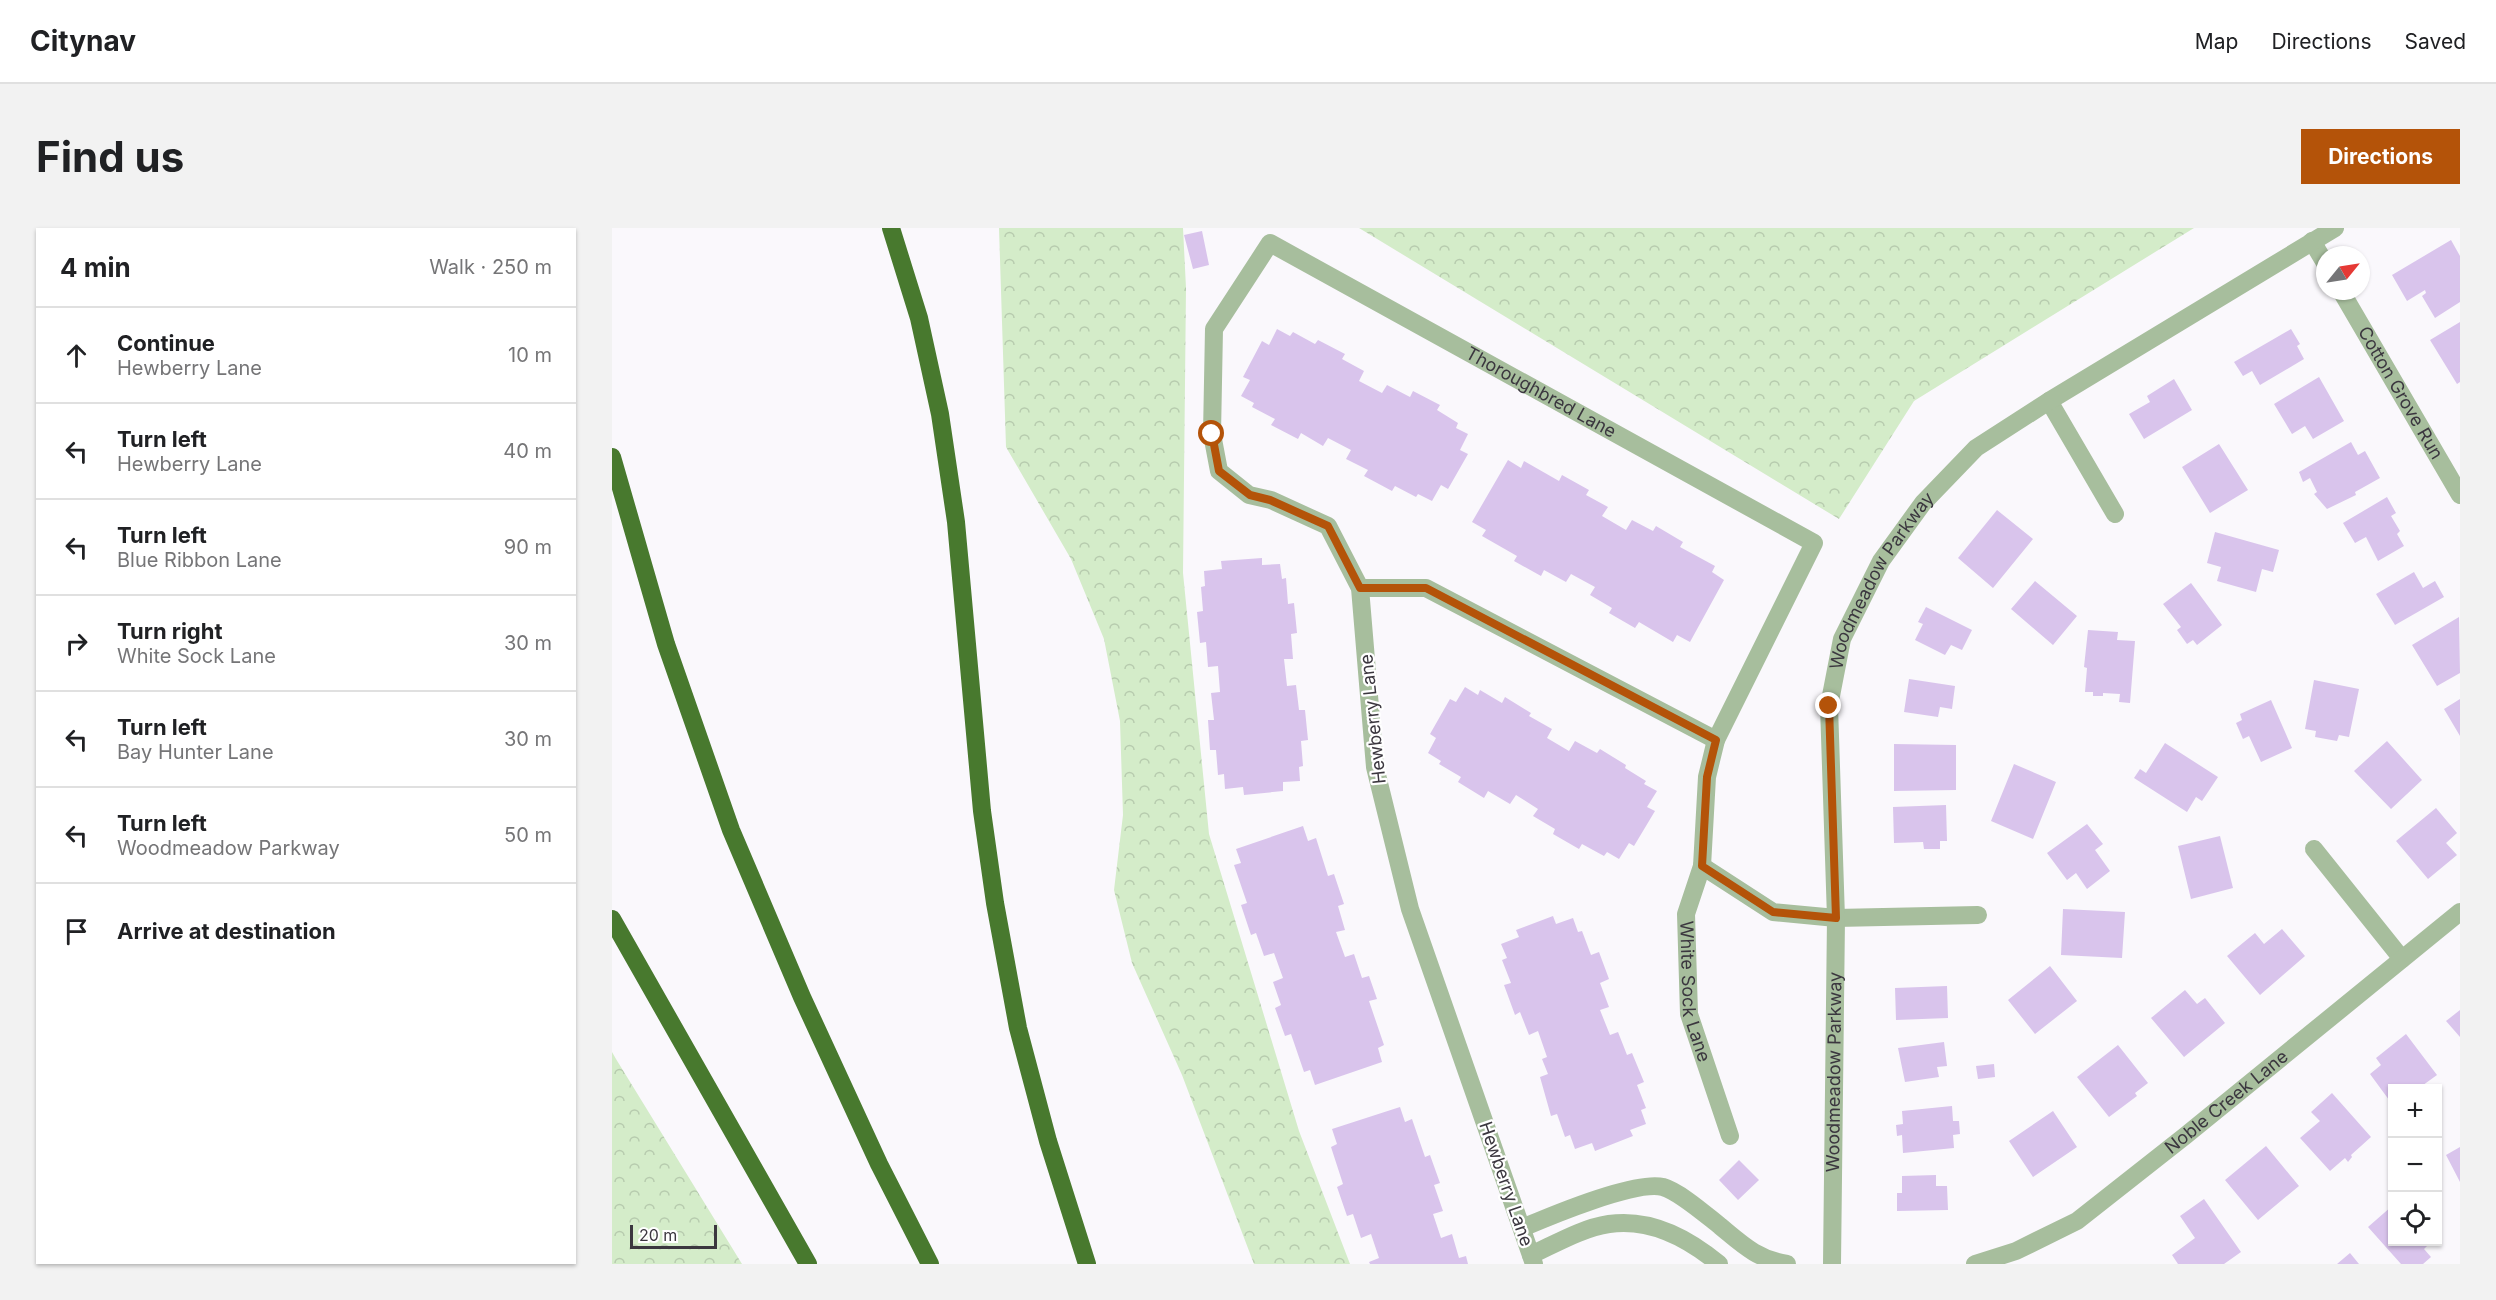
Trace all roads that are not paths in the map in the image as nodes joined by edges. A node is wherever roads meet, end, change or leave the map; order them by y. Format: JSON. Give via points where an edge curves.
{"nodes":[{"id":1,"x":891,"y":228,"type":"edge"},
{"id":2,"x":2335,"y":228,"type":"edge"},
{"id":3,"x":2312,"y":241,"type":"junction"},
{"id":4,"x":1270,"y":243,"type":"joint"},
{"id":5,"x":2316,"y":248,"type":"edge"},
{"id":6,"x":2346,"y":300,"type":"edge"},
{"id":7,"x":2049,"y":401,"type":"junction"},
{"id":8,"x":612,"y":457,"type":"edge"},
{"id":9,"x":2460,"y":495,"type":"edge"},
{"id":10,"x":2115,"y":514,"type":"dead end"},
{"id":11,"x":1814,"y":543,"type":"joint"},
{"id":12,"x":1360,"y":588,"type":"junction"},
{"id":13,"x":1716,"y":740,"type":"junction"},
{"id":14,"x":2314,"y":849,"type":"dead end"},
{"id":15,"x":1702,"y":866,"type":"junction"},
{"id":16,"x":2460,"y":912,"type":"edge"},
{"id":17,"x":1978,"y":915,"type":"dead end"},
{"id":18,"x":1836,"y":918,"type":"junction"},
{"id":19,"x":612,"y":919,"type":"edge"},
{"id":20,"x":2402,"y":959,"type":"junction"},
{"id":21,"x":1730,"y":1136,"type":"dead end"},
{"id":22,"x":1522,"y":1228,"type":"junction"},
{"id":23,"x":1533,"y":1259,"type":"edge"},
{"id":24,"x":808,"y":1264,"type":"edge"},
{"id":25,"x":930,"y":1264,"type":"edge"},
{"id":26,"x":1087,"y":1264,"type":"edge"},
{"id":27,"x":1719,"y":1264,"type":"edge"},
{"id":28,"x":1787,"y":1264,"type":"edge"},
{"id":29,"x":1832,"y":1264,"type":"edge"},
{"id":30,"x":1975,"y":1264,"type":"edge"}],
"edges":[{"from":1,"to":26,"type":"highway","via":[[919,318],[940,414],[956,522],[982,810],[1018,1028]]},
{"from":2,"to":3,"type":"street","name":"Woodmeadow Parkway"},
{"from":3,"to":5,"type":"street"},
{"from":3,"to":7,"type":"street","name":"Woodmeadow Parkway"},
{"from":4,"to":11,"type":"street","name":"Thoroughbred Lane"},
{"from":4,"to":12,"type":"street","name":"Hewberry Lane","via":[[1214,329],[1212,434],[1219,471],[1250,495],[1328,526]]},
{"from":6,"to":9,"type":"street","name":"Cotton Grove Run"},
{"from":7,"to":10,"type":"street"},
{"from":7,"to":18,"type":"street","name":"Woodmeadow Parkway","via":[[1976,448],[1923,503],[1881,561],[1842,639],[1829,706]]},
{"from":8,"to":25,"type":"highway","via":[[666,644],[731,830],[807,1008]]},
{"from":11,"to":13,"type":"street","name":"White Sock Lane"},
{"from":12,"to":13,"type":"street","via":[[1426,588]]},
{"from":12,"to":22,"type":"street","name":"Hewberry Lane","via":[[1375,767],[1410,909]]},
{"from":13,"to":15,"type":"street","name":"White Sock Lane","via":[[1707,777]]},
{"from":14,"to":20,"type":"street"},
{"from":15,"to":18,"type":"street","via":[[1773,912]]},
{"from":15,"to":21,"type":"street","name":"White Sock Lane","via":[[1686,914],[1689,1014]]},
{"from":16,"to":20,"type":"street","name":"Noble Creek Lane"},
{"from":17,"to":18,"type":"street"},
{"from":18,"to":29,"type":"street","name":"Woodmeadow Parkway"},
{"from":19,"to":24,"type":"highway"},
{"from":20,"to":30,"type":"street","name":"Noble Creek Lane","via":[[2077,1221],[2016,1251]]},
{"from":22,"to":23,"type":"street","name":"Hewberry Lane"},
{"from":22,"to":28,"type":"street","via":[[1573,1206],[1650,1185],[1672,1192],[1748,1250],[1768,1261]]},
{"from":23,"to":27,"type":"street","via":[[1582,1232],[1608,1224],[1626,1224],[1677,1234]]}]}
